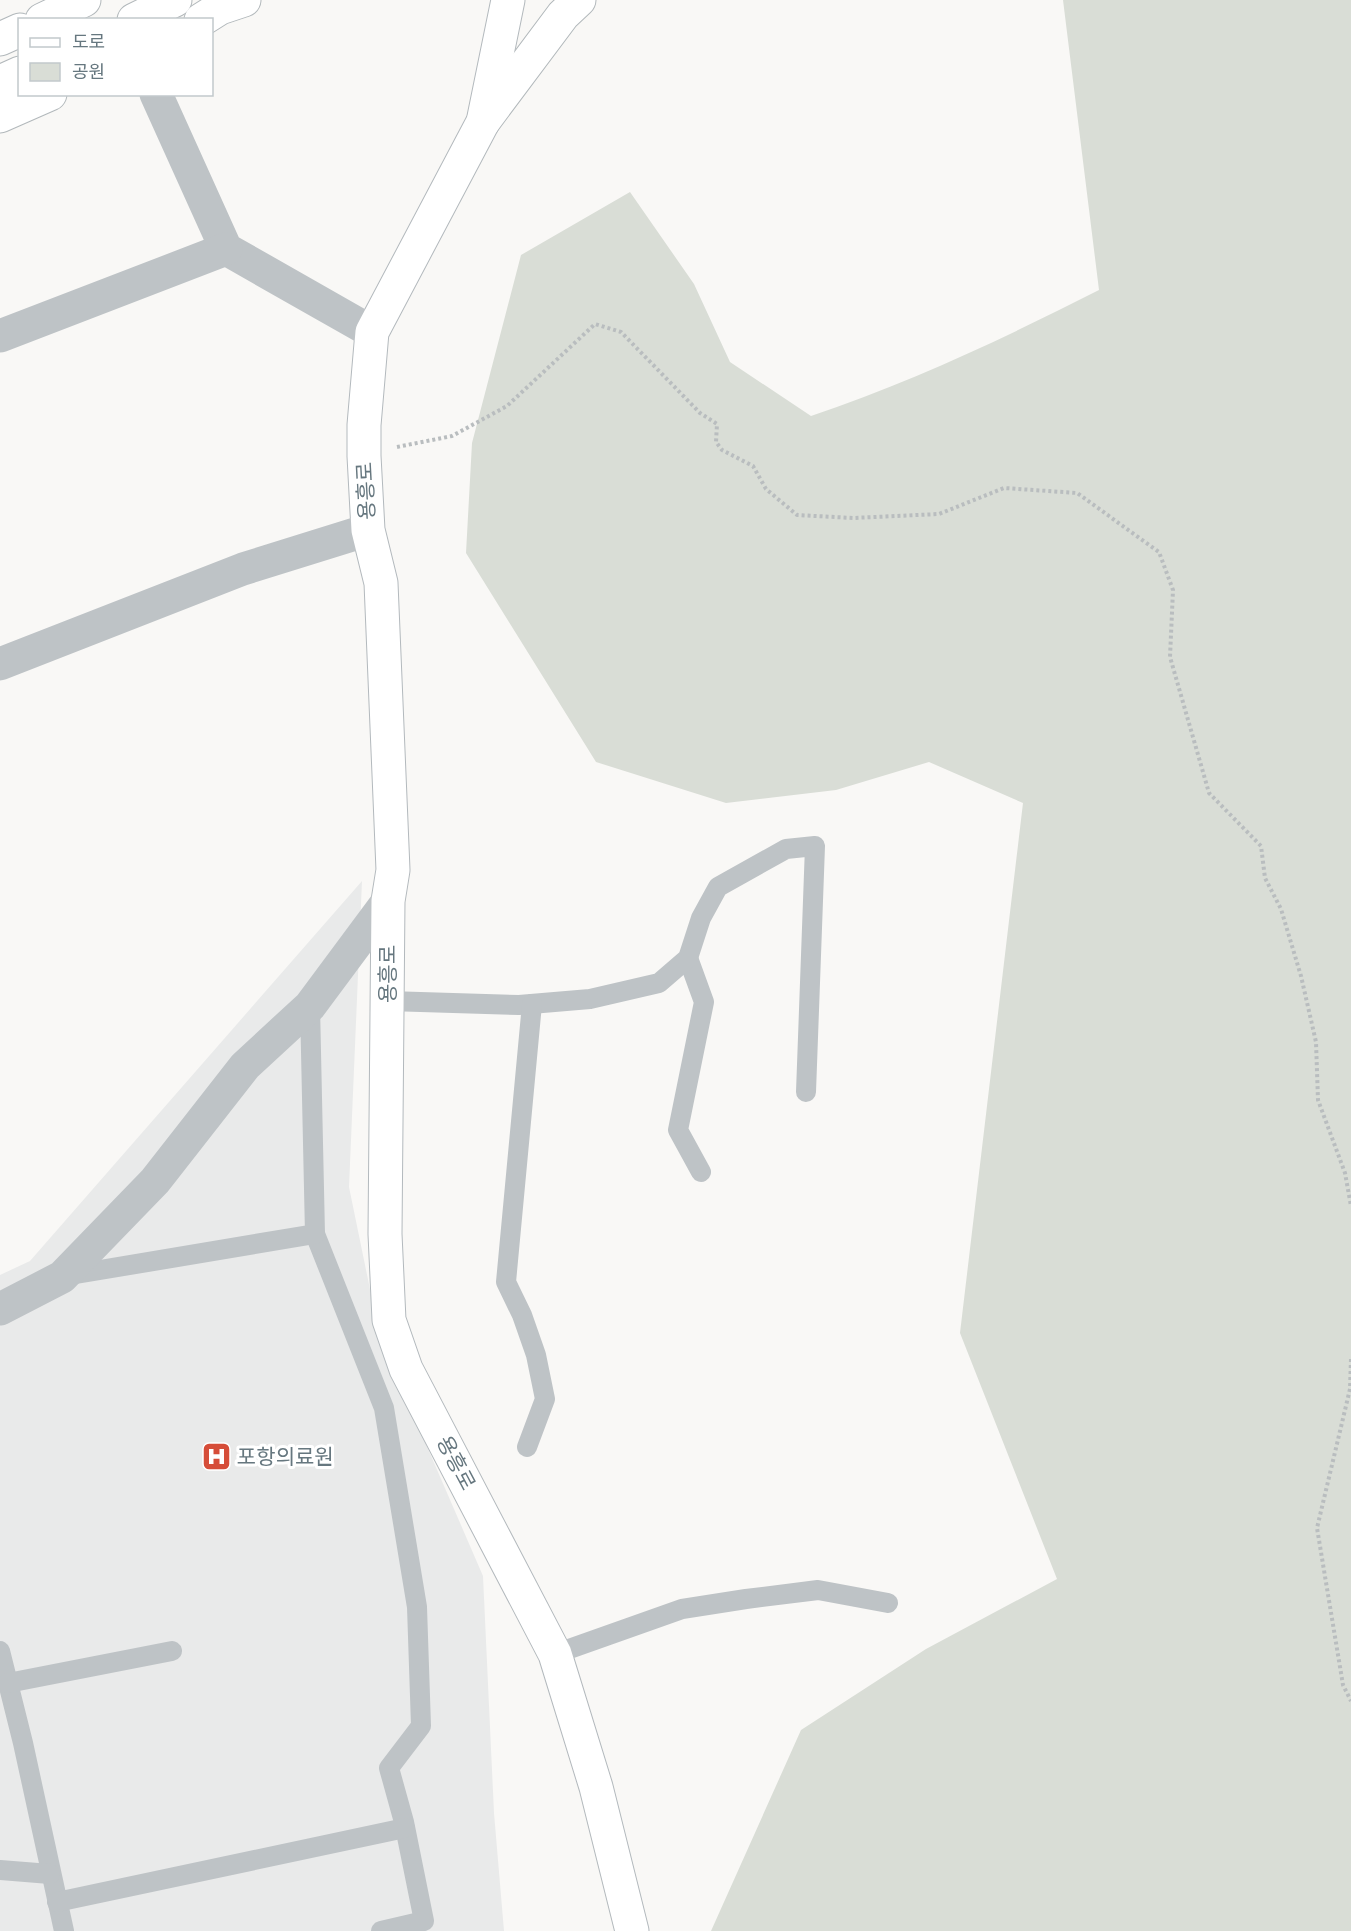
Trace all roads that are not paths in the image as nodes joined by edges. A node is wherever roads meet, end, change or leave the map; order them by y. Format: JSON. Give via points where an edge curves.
{"nodes":[{"id":1,"x":84,"y":0,"type":"edge"},
{"id":2,"x":175,"y":0,"type":"edge"},
{"id":3,"x":244,"y":0,"type":"edge"},
{"id":4,"x":508,"y":0,"type":"edge"},
{"id":5,"x":579,"y":0,"type":"edge"},
{"id":6,"x":46,"y":18,"type":"edge"},
{"id":7,"x":138,"y":18,"type":"edge"},
{"id":8,"x":204,"y":18,"type":"edge"},
{"id":9,"x":18,"y":31,"type":"edge"},
{"id":10,"x":0,"y":39,"type":"edge"},
{"id":11,"x":18,"y":74,"type":"edge"},
{"id":12,"x":0,"y":82,"type":"edge"},
{"id":13,"x":45,"y":96,"type":"edge"},
{"id":14,"x":157,"y":96,"type":"edge"},
{"id":15,"x":0,"y":116,"type":"edge"},
{"id":16,"x":483,"y":122,"type":"junction"},
{"id":17,"x":226,"y":249,"type":"junction"},
{"id":18,"x":372,"y":332,"type":"junction"},
{"id":19,"x":0,"y":336,"type":"edge"},
{"id":20,"x":368,"y":530,"type":"junction"},
{"id":21,"x":0,"y":664,"type":"edge"},
{"id":22,"x":388,"y":901,"type":"junction"},
{"id":23,"x":688,"y":958,"type":"junction"},
{"id":24,"x":388,"y":1001,"type":"junction"},
{"id":25,"x":532,"y":1004,"type":"junction"},
{"id":26,"x":310,"y":1006,"type":"junction"},
{"id":27,"x":806,"y":1092,"type":"dead end"},
{"id":28,"x":701,"y":1172,"type":"dead end"},
{"id":29,"x":315,"y":1234,"type":"junction"},
{"id":30,"x":62,"y":1277,"type":"junction"},
{"id":31,"x":0,"y":1310,"type":"edge"},
{"id":32,"x":527,"y":1447,"type":"dead end"},
{"id":33,"x":888,"y":1603,"type":"dead end"},
{"id":34,"x":0,"y":1651,"type":"edge"},
{"id":35,"x":172,"y":1651,"type":"dead end"},
{"id":36,"x":555,"y":1653,"type":"junction"},
{"id":37,"x":8,"y":1683,"type":"junction"},
{"id":38,"x":405,"y":1828,"type":"junction"},
{"id":39,"x":0,"y":1870,"type":"edge"},
{"id":40,"x":50,"y":1874,"type":"junction"},
{"id":41,"x":57,"y":1902,"type":"junction"},
{"id":42,"x":425,"y":1926,"type":"edge"},
{"id":43,"x":64,"y":1931,"type":"edge"},
{"id":44,"x":381,"y":1931,"type":"edge"},
{"id":45,"x":632,"y":1931,"type":"edge"}],
"edges":[{"from":1,"to":6,"type":"street"},
{"from":2,"to":7,"type":"street"},
{"from":3,"to":8,"type":"street"},
{"from":4,"to":16,"type":"street","name":"용흥로"},
{"from":5,"to":16,"type":"street","via":[[563,15]]},
{"from":9,"to":10,"type":"street"},
{"from":11,"to":12,"type":"street"},
{"from":13,"to":15,"type":"street"},
{"from":14,"to":17,"type":"street"},
{"from":16,"to":18,"type":"street","name":"용흥로"},
{"from":17,"to":18,"type":"street"},
{"from":17,"to":19,"type":"street"},
{"from":18,"to":20,"type":"street","name":"용흥로","via":[[364,425]]},
{"from":20,"to":21,"type":"street","via":[[243,569]]},
{"from":20,"to":22,"type":"street","name":"용흥로","via":[[381,584],[393,870]]},
{"from":22,"to":24,"type":"street","name":"용흥로"},
{"from":22,"to":26,"type":"street"},
{"from":23,"to":25,"type":"lane","via":[[659,983],[590,999]]},
{"from":23,"to":27,"type":"lane","via":[[701,918],[718,886],[786,849],[815,846]]},
{"from":23,"to":28,"type":"lane","via":[[704,1002],[678,1130]]},
{"from":24,"to":25,"type":"lane"},
{"from":24,"to":36,"type":"street","name":"용흥로","via":[[385,1234],[389,1320],[406,1369]]},
{"from":25,"to":32,"type":"lane","via":[[506,1282],[536,1355],[545,1399]]},
{"from":26,"to":29,"type":"lane"},
{"from":26,"to":30,"type":"street","via":[[245,1066],[154,1181]]},
{"from":29,"to":30,"type":"lane"},
{"from":29,"to":38,"type":"lane","via":[[384,1408],[417,1607],[421,1726],[389,1768]]},
{"from":30,"to":31,"type":"street"},
{"from":33,"to":36,"type":"lane","via":[[818,1590],[746,1599],[682,1609]]},
{"from":34,"to":37,"type":"lane"},
{"from":35,"to":37,"type":"lane"},
{"from":36,"to":45,"type":"street","name":"용흥로","via":[[597,1787]]},
{"from":37,"to":40,"type":"lane"},
{"from":38,"to":41,"type":"lane"},
{"from":38,"to":42,"type":"lane"},
{"from":39,"to":40,"type":"lane"},
{"from":40,"to":41,"type":"lane"},
{"from":41,"to":43,"type":"lane"},
{"from":42,"to":44,"type":"lane"}]}
